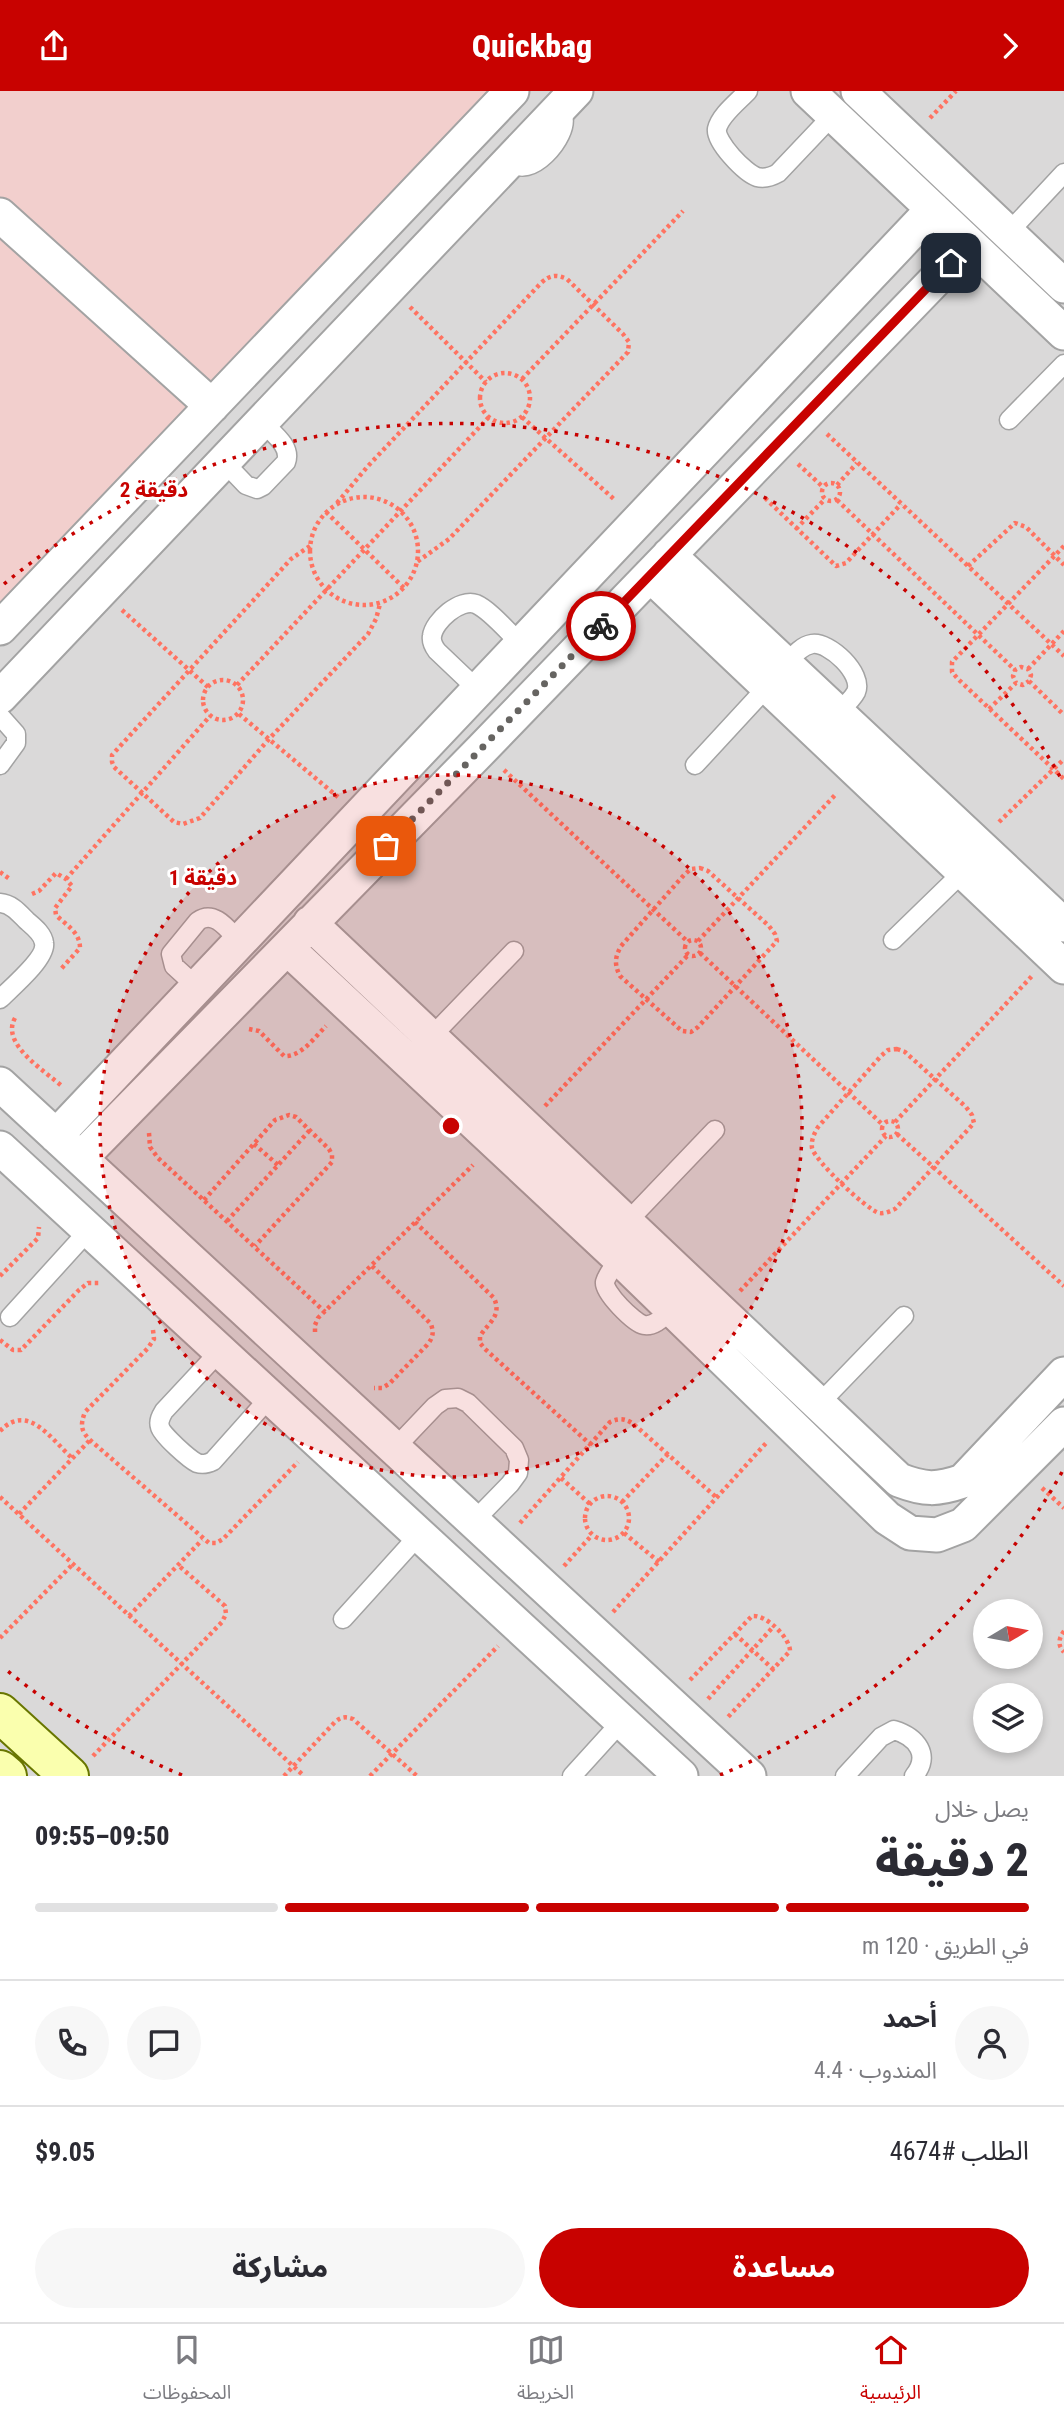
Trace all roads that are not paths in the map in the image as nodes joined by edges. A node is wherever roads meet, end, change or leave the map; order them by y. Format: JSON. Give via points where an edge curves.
{"nodes":[{"id":1,"x":512,"y":91,"type":"edge"},
{"id":2,"x":748,"y":91,"type":"edge"},
{"id":3,"x":808,"y":91,"type":"edge"},
{"id":4,"x":858,"y":91,"type":"edge"},
{"id":5,"x":567,"y":101,"type":"edge"},
{"id":6,"x":833,"y":115,"type":"junction"},
{"id":7,"x":1064,"y":173,"type":"edge"},
{"id":8,"x":933,"y":209,"type":"junction"},
{"id":9,"x":0,"y":215,"type":"edge"},
{"id":10,"x":1008,"y":233,"type":"junction"},
{"id":11,"x":970,"y":244,"type":"junction"},
{"id":12,"x":1064,"y":286,"type":"edge"},
{"id":13,"x":1064,"y":333,"type":"edge"},
{"id":14,"x":1064,"y":365,"type":"edge"},
{"id":15,"x":212,"y":406,"type":"junction"},
{"id":16,"x":1009,"y":420,"type":"dead end"},
{"id":17,"x":261,"y":422,"type":"junction"},
{"id":18,"x":224,"y":462,"type":"junction"},
{"id":19,"x":659,"y":565,"type":"junction"},
{"id":20,"x":0,"y":628,"type":"edge"},
{"id":21,"x":521,"y":644,"type":"junction"},
{"id":22,"x":776,"y":676,"type":"junction"},
{"id":23,"x":478,"y":690,"type":"junction"},
{"id":24,"x":0,"y":697,"type":"edge"},
{"id":25,"x":0,"y":716,"type":"edge"},
{"id":26,"x":0,"y":765,"type":"edge"},
{"id":27,"x":695,"y":765,"type":"dead end"},
{"id":28,"x":970,"y":858,"type":"junction"},
{"id":29,"x":0,"y":903,"type":"edge"},
{"id":30,"x":310,"y":923,"type":"junction"},
{"id":31,"x":893,"y":940,"type":"dead end"},
{"id":32,"x":240,"y":942,"type":"junction"},
{"id":33,"x":287,"y":948,"type":"junction"},
{"id":34,"x":1060,"y":949,"type":"edge"},
{"id":35,"x":514,"y":951,"type":"dead end"},
{"id":36,"x":197,"y":987,"type":"junction"},
{"id":37,"x":0,"y":999,"type":"edge"},
{"id":38,"x":431,"y":1037,"type":"junction"},
{"id":39,"x":0,"y":1084,"type":"edge"},
{"id":40,"x":715,"y":1130,"type":"dead end"},
{"id":41,"x":57,"y":1136,"type":"junction"},
{"id":42,"x":0,"y":1148,"type":"edge"},
{"id":43,"x":81,"y":1158,"type":"junction"},
{"id":44,"x":627,"y":1221,"type":"junction"},
{"id":45,"x":89,"y":1230,"type":"junction"},
{"id":46,"x":904,"y":1316,"type":"dead end"},
{"id":47,"x":10,"y":1317,"type":"dead end"},
{"id":48,"x":220,"y":1351,"type":"junction"},
{"id":49,"x":1064,"y":1374,"type":"edge"},
{"id":50,"x":270,"y":1397,"type":"junction"},
{"id":51,"x":819,"y":1404,"type":"junction"},
{"id":52,"x":1064,"y":1424,"type":"edge"},
{"id":53,"x":395,"y":1448,"type":"junction"},
{"id":54,"x":474,"y":1521,"type":"junction"},
{"id":55,"x":419,"y":1535,"type":"junction"},
{"id":56,"x":343,"y":1619,"type":"dead end"},
{"id":57,"x":0,"y":1713,"type":"edge"},
{"id":58,"x":622,"y":1721,"type":"junction"},
{"id":59,"x":80,"y":1767,"type":"edge"},
{"id":60,"x":0,"y":1770,"type":"edge"},
{"id":61,"x":7,"y":1776,"type":"edge"},
{"id":62,"x":572,"y":1776,"type":"edge"},
{"id":63,"x":681,"y":1776,"type":"edge"},
{"id":64,"x":749,"y":1776,"type":"edge"},
{"id":65,"x":845,"y":1776,"type":"edge"},
{"id":66,"x":914,"y":1776,"type":"edge"}],
"edges":[{"from":1,"to":15,"type":"street"},
{"from":2,"to":6,"type":"lane","via":[[718,126],[717,137],[760,178],[778,173]]},
{"from":3,"to":6,"type":"street"},
{"from":4,"to":10,"type":"street"},
{"from":5,"to":17,"type":"street"},
{"from":6,"to":8,"type":"street"},
{"from":7,"to":10,"type":"lane"},
{"from":8,"to":11,"type":"street"},
{"from":8,"to":21,"type":"street"},
{"from":9,"to":15,"type":"street"},
{"from":10,"to":12,"type":"street"},
{"from":11,"to":13,"type":"street"},
{"from":11,"to":19,"type":"street"},
{"from":14,"to":16,"type":"lane"},
{"from":15,"to":20,"type":"street"},
{"from":17,"to":18,"type":"street"},
{"from":17,"to":18,"type":"lane","via":[[285,447],[286,462],[257,489],[246,485]]},
{"from":18,"to":24,"type":"street"},
{"from":19,"to":22,"type":"street"},
{"from":19,"to":30,"type":"street"},
{"from":21,"to":23,"type":"street"},
{"from":21,"to":23,"type":"lane","via":[[474,603],[456,606],[435,627],[432,635],[437,652]]},
{"from":22,"to":27,"type":"lane"},
{"from":22,"to":28,"type":"street","via":[[857,772]]},
{"from":22,"to":28,"type":"street","via":[[837,713]]},
{"from":23,"to":32,"type":"street"},
{"from":25,"to":26,"type":"lane","via":[[16,734],[16,743]]},
{"from":28,"to":31,"type":"lane"},
{"from":28,"to":34,"type":"street"},
{"from":29,"to":37,"type":"lane","via":[[13,907],[40,933],[44,952]]},
{"from":30,"to":33,"type":"street"},
{"from":30,"to":38,"type":"street"},
{"from":32,"to":36,"type":"street"},
{"from":32,"to":36,"type":"lane","via":[[217,919],[210,916],[198,921],[171,954],[174,966]]},
{"from":33,"to":43,"type":"street"},
{"from":33,"to":52,"type":"street","via":[[620,1259],[887,1518],[910,1533],[937,1535],[963,1525]]},
{"from":35,"to":38,"type":"lane"},
{"from":36,"to":41,"type":"street"},
{"from":38,"to":44,"type":"street"},
{"from":39,"to":41,"type":"street"},
{"from":40,"to":44,"type":"lane"},
{"from":41,"to":43,"type":"street"},
{"from":42,"to":45,"type":"street"},
{"from":43,"to":53,"type":"street"},
{"from":44,"to":51,"type":"street"},
{"from":45,"to":47,"type":"lane"},
{"from":45,"to":48,"type":"street"},
{"from":46,"to":51,"type":"lane"},
{"from":48,"to":50,"type":"street"},
{"from":48,"to":50,"type":"lane","via":[[164,1411],[159,1419],[165,1436],[192,1460],[206,1464]]},
{"from":49,"to":51,"type":"street","via":[[963,1481],[942,1489],[920,1488],[899,1480]]},
{"from":50,"to":55,"type":"street"},
{"from":53,"to":54,"type":"street"},
{"from":53,"to":54,"type":"lane","via":[[445,1399],[468,1403],[514,1448],[519,1460],[510,1484]]},
{"from":54,"to":64,"type":"street"},
{"from":55,"to":56,"type":"lane"},
{"from":55,"to":58,"type":"street"},
{"from":57,"to":59,"type":"street"},
{"from":58,"to":62,"type":"lane"},
{"from":58,"to":63,"type":"street"},
{"from":60,"to":61,"type":"street"},
{"from":65,"to":66,"type":"lane","via":[[881,1737],[894,1730],[919,1747],[923,1756]]}]}
